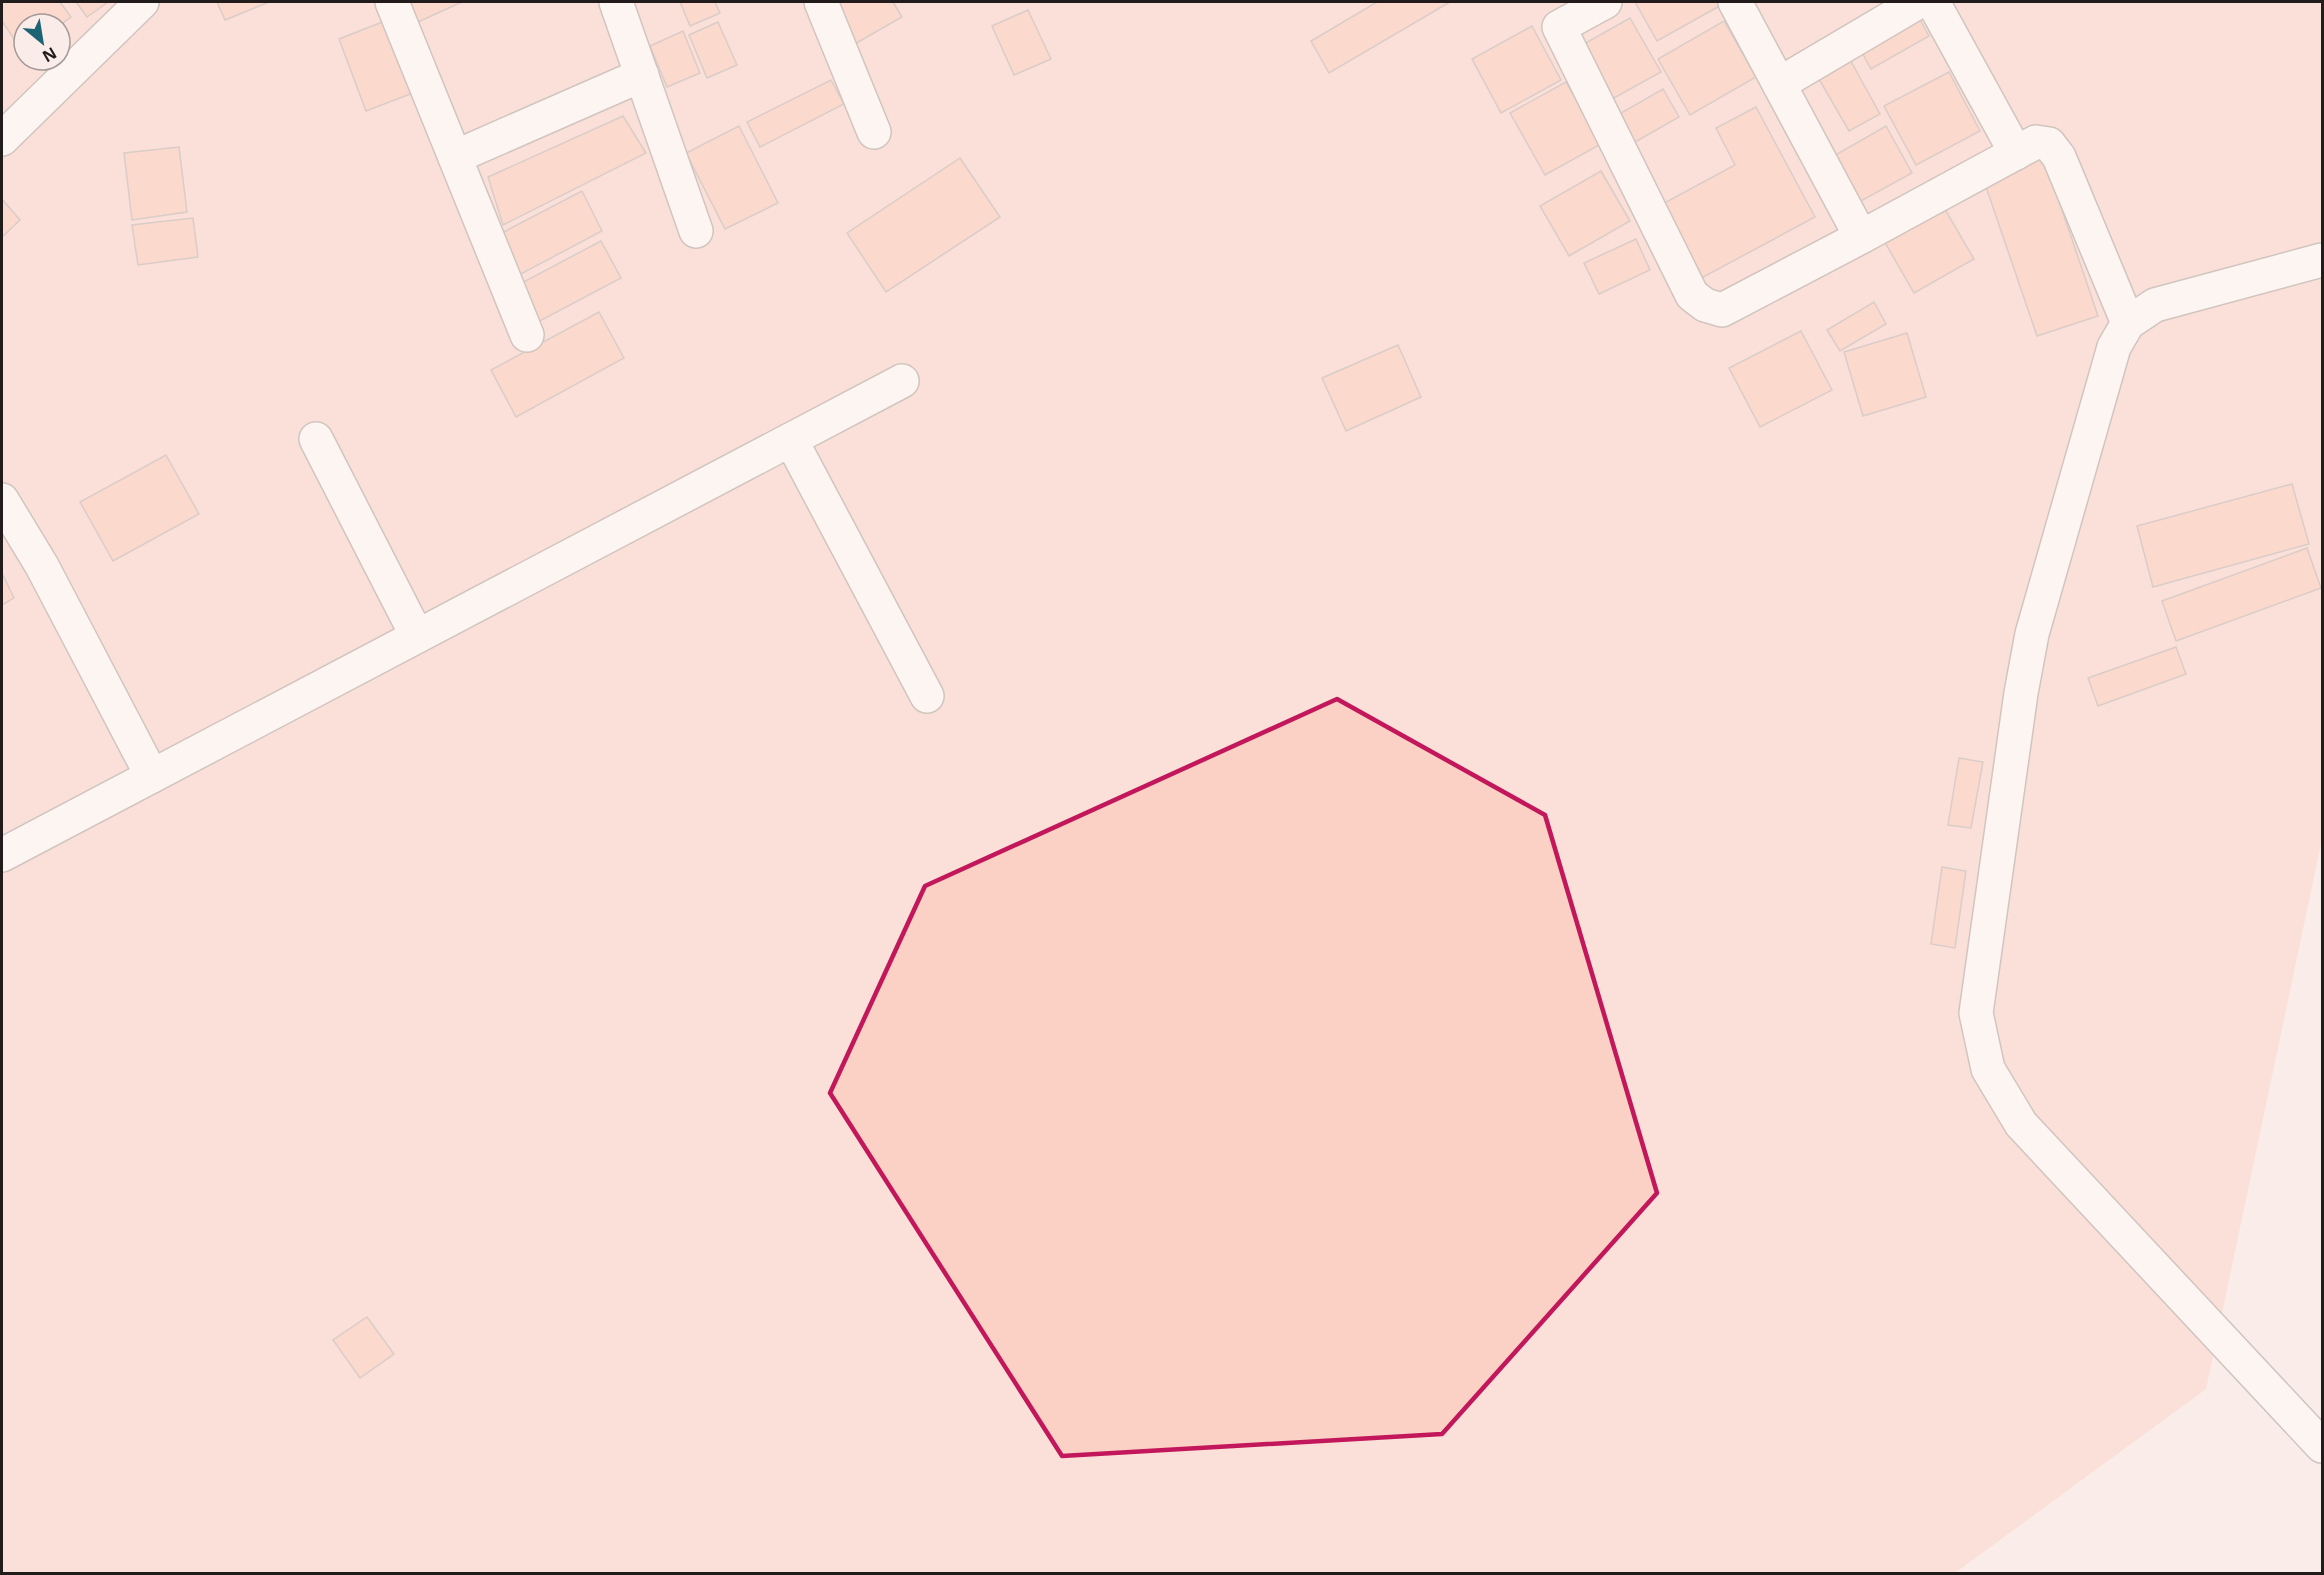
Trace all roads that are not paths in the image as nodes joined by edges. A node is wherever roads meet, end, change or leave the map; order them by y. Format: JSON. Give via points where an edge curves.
{"nodes":[{"id":1,"x":142,"y":2,"type":"edge"},
{"id":2,"x":392,"y":2,"type":"edge"},
{"id":3,"x":616,"y":2,"type":"edge"},
{"id":4,"x":821,"y":2,"type":"edge"},
{"id":5,"x":1605,"y":2,"type":"edge"},
{"id":6,"x":1735,"y":2,"type":"edge"},
{"id":7,"x":1918,"y":2,"type":"edge"},
{"id":8,"x":1933,"y":2,"type":"edge"},
{"id":9,"x":1552,"y":14,"type":"edge"},
{"id":10,"x":642,"y":75,"type":"junction"},
{"id":11,"x":1779,"y":84,"type":"junction"},
{"id":12,"x":874,"y":132,"type":"dead end"},
{"id":13,"x":2,"y":139,"type":"edge"},
{"id":14,"x":2016,"y":153,"type":"junction"},
{"id":15,"x":455,"y":157,"type":"junction"},
{"id":16,"x":696,"y":231,"type":"dead end"},
{"id":17,"x":1861,"y":237,"type":"junction"},
{"id":18,"x":2322,"y":260,"type":"edge"},
{"id":19,"x":2128,"y":323,"type":"junction"},
{"id":20,"x":527,"y":335,"type":"dead end"},
{"id":21,"x":902,"y":381,"type":"dead end"},
{"id":22,"x":316,"y":439,"type":"dead end"},
{"id":23,"x":791,"y":440,"type":"junction"},
{"id":24,"x":2,"y":500,"type":"edge"},
{"id":25,"x":417,"y":636,"type":"junction"},
{"id":26,"x":927,"y":696,"type":"dead end"},
{"id":27,"x":152,"y":776,"type":"junction"},
{"id":28,"x":2,"y":855,"type":"edge"},
{"id":29,"x":2322,"y":1446,"type":"edge"}],
"edges":[{"from":1,"to":13,"type":"street"},
{"from":2,"to":15,"type":"street"},
{"from":3,"to":10,"type":"street"},
{"from":4,"to":12,"type":"street"},
{"from":5,"to":9,"type":"street"},
{"from":6,"to":11,"type":"street"},
{"from":7,"to":11,"type":"street"},
{"from":8,"to":14,"type":"street"},
{"from":9,"to":17,"type":"street","via":[[1692,295],[1705,305],[1722,310]]},
{"from":10,"to":15,"type":"street"},
{"from":10,"to":16,"type":"street"},
{"from":11,"to":17,"type":"street"},
{"from":14,"to":17,"type":"street"},
{"from":14,"to":19,"type":"street","via":[[2036,142],[2049,144],[2059,158]]},
{"from":15,"to":20,"type":"street"},
{"from":18,"to":19,"type":"street","via":[[2155,305]]},
{"from":19,"to":29,"type":"street","via":[[2114,347],[2032,634],[1976,1013],[1988,1069],[2021,1124]]},
{"from":21,"to":23,"type":"street"},
{"from":22,"to":25,"type":"street"},
{"from":23,"to":25,"type":"street"},
{"from":23,"to":26,"type":"street"},
{"from":24,"to":27,"type":"street","via":[[42,566]]},
{"from":25,"to":27,"type":"street"},
{"from":27,"to":28,"type":"street"}]}
